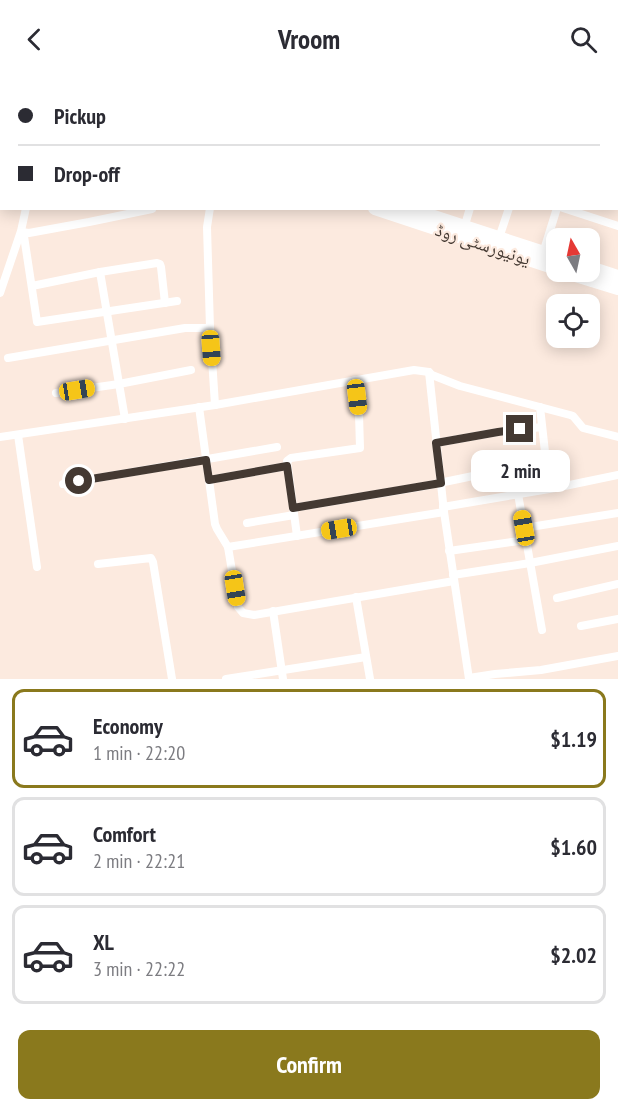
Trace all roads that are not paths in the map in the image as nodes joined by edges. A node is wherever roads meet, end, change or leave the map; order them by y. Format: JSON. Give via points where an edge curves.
{"nodes":[{"id":1,"x":26,"y":210,"type":"edge"},
{"id":2,"x":147,"y":210,"type":"edge"},
{"id":3,"x":210,"y":210,"type":"edge"},
{"id":4,"x":384,"y":210,"type":"edge"},
{"id":5,"x":412,"y":210,"type":"edge"},
{"id":6,"x":469,"y":210,"type":"edge"},
{"id":7,"x":508,"y":210,"type":"edge"},
{"id":8,"x":556,"y":210,"type":"edge"},
{"id":9,"x":569,"y":210,"type":"edge"},
{"id":10,"x":618,"y":226,"type":"edge"},
{"id":11,"x":464,"y":228,"type":"junction"},
{"id":12,"x":23,"y":232,"type":"junction"},
{"id":13,"x":497,"y":243,"type":"junction"},
{"id":14,"x":543,"y":253,"type":"junction"},
{"id":15,"x":546,"y":254,"type":"edge"},
{"id":16,"x":546,"y":264,"type":"edge"},
{"id":17,"x":600,"y":271,"type":"edge"},
{"id":18,"x":100,"y":272,"type":"junction"},
{"id":19,"x":600,"y":275,"type":"edge"},
{"id":20,"x":617,"y":277,"type":"edge"},
{"id":21,"x":32,"y":286,"type":"junction"},
{"id":22,"x":0,"y":293,"type":"edge"},
{"id":23,"x":177,"y":301,"type":"dead end"},
{"id":24,"x":165,"y":303,"type":"junction"},
{"id":25,"x":106,"y":311,"type":"junction"},
{"id":26,"x":210,"y":328,"type":"junction"},
{"id":27,"x":112,"y":341,"type":"junction"},
{"id":28,"x":8,"y":358,"type":"dead end"},
{"id":29,"x":191,"y":370,"type":"dead end"},
{"id":30,"x":429,"y":372,"type":"junction"},
{"id":31,"x":355,"y":380,"type":"junction"},
{"id":32,"x":119,"y":384,"type":"junction"},
{"id":33,"x":56,"y":393,"type":"dead end"},
{"id":34,"x":215,"y":405,"type":"junction"},
{"id":35,"x":199,"y":407,"type":"junction"},
{"id":36,"x":540,"y":407,"type":"junction"},
{"id":37,"x":125,"y":418,"type":"junction"},
{"id":38,"x":542,"y":427,"type":"junction"},
{"id":39,"x":18,"y":435,"type":"junction"},
{"id":40,"x":0,"y":437,"type":"edge"},
{"id":41,"x":618,"y":437,"type":"edge"},
{"id":42,"x":436,"y":443,"type":"junction"},
{"id":43,"x":277,"y":447,"type":"dead end"},
{"id":44,"x":206,"y":460,"type":"junction"},
{"id":45,"x":287,"y":466,"type":"junction"},
{"id":46,"x":618,"y":475,"type":"edge"},
{"id":47,"x":209,"y":480,"type":"junction"},
{"id":48,"x":441,"y":483,"type":"junction"},
{"id":49,"x":63,"y":484,"type":"dead end"},
{"id":50,"x":518,"y":494,"type":"junction"},
{"id":51,"x":443,"y":509,"type":"junction"},
{"id":52,"x":294,"y":512,"type":"junction"},
{"id":53,"x":618,"y":513,"type":"edge"},
{"id":54,"x":247,"y":523,"type":"dead end"},
{"id":55,"x":524,"y":528,"type":"junction"},
{"id":56,"x":297,"y":536,"type":"junction"},
{"id":57,"x":526,"y":540,"type":"junction"},
{"id":58,"x":618,"y":546,"type":"edge"},
{"id":59,"x":228,"y":547,"type":"junction"},
{"id":60,"x":449,"y":551,"type":"junction"},
{"id":61,"x":530,"y":563,"type":"junction"},
{"id":62,"x":98,"y":564,"type":"dead end"},
{"id":63,"x":37,"y":567,"type":"dead end"},
{"id":64,"x":453,"y":578,"type":"junction"},
{"id":65,"x":618,"y":584,"type":"edge"},
{"id":66,"x":356,"y":597,"type":"junction"},
{"id":67,"x":557,"y":598,"type":"dead end"},
{"id":68,"x":273,"y":611,"type":"junction"},
{"id":69,"x":618,"y":619,"type":"edge"},
{"id":70,"x":581,"y":626,"type":"dead end"},
{"id":71,"x":542,"y":630,"type":"dead end"},
{"id":72,"x":366,"y":657,"type":"junction"},
{"id":73,"x":618,"y":657,"type":"edge"},
{"id":74,"x":282,"y":670,"type":"junction"},
{"id":75,"x":172,"y":679,"type":"edge"},
{"id":76,"x":226,"y":679,"type":"edge"},
{"id":77,"x":283,"y":679,"type":"edge"},
{"id":78,"x":370,"y":679,"type":"edge"},
{"id":79,"x":469,"y":679,"type":"edge"}],
"edges":[{"from":1,"to":12,"type":"street"},
{"from":2,"to":12,"type":"street"},
{"from":3,"to":26,"type":"street"},
{"from":4,"to":13,"type":"highway","name":"یونیورسٹی روڈ"},
{"from":5,"to":11,"type":"highway","name":"یونیورسٹی روڈ"},
{"from":6,"to":11,"type":"street"},
{"from":7,"to":13,"type":"street"},
{"from":8,"to":14,"type":"street"},
{"from":9,"to":10,"type":"street"},
{"from":11,"to":13,"type":"highway","name":"یونیورسٹی روڈ"},
{"from":12,"to":21,"type":"street"},
{"from":12,"to":22,"type":"street"},
{"from":13,"to":14,"type":"highway","name":"یونیورسٹی روڈ"},
{"from":13,"to":16,"type":"highway","name":"یونیورسٹی روڈ"},
{"from":14,"to":15,"type":"highway","name":"یونیورسٹی روڈ"},
{"from":17,"to":20,"type":"highway"},
{"from":18,"to":21,"type":"street"},
{"from":18,"to":24,"type":"street","via":[[157,263]]},
{"from":18,"to":25,"type":"street"},
{"from":19,"to":20,"type":"highway"},
{"from":21,"to":25,"type":"street","via":[[37,322]]},
{"from":23,"to":24,"type":"street"},
{"from":24,"to":25,"type":"street"},
{"from":25,"to":27,"type":"street"},
{"from":26,"to":27,"type":"street","via":[[185,328]]},
{"from":26,"to":34,"type":"street"},
{"from":27,"to":28,"type":"street"},
{"from":27,"to":32,"type":"street"},
{"from":29,"to":32,"type":"street"},
{"from":30,"to":31,"type":"street","via":[[414,370]]},
{"from":30,"to":36,"type":"street","via":[[460,386]]},
{"from":30,"to":42,"type":"street"},
{"from":31,"to":34,"type":"street"},
{"from":31,"to":45,"type":"street","via":[[360,448],[291,458]]},
{"from":32,"to":33,"type":"street"},
{"from":32,"to":37,"type":"street"},
{"from":34,"to":35,"type":"street"},
{"from":35,"to":37,"type":"street"},
{"from":35,"to":44,"type":"street"},
{"from":36,"to":38,"type":"street"},
{"from":36,"to":41,"type":"street","via":[[573,416],[584,428]]},
{"from":37,"to":39,"type":"street"},
{"from":38,"to":42,"type":"street"},
{"from":38,"to":48,"type":"street","via":[[544,464]]},
{"from":39,"to":40,"type":"street"},
{"from":39,"to":63,"type":"street"},
{"from":42,"to":48,"type":"street"},
{"from":43,"to":44,"type":"street"},
{"from":44,"to":47,"type":"street"},
{"from":44,"to":49,"type":"street"},
{"from":45,"to":47,"type":"street"},
{"from":45,"to":52,"type":"street"},
{"from":46,"to":50,"type":"street"},
{"from":47,"to":59,"type":"street","via":[[217,529]]},
{"from":48,"to":51,"type":"street"},
{"from":48,"to":52,"type":"street"},
{"from":50,"to":51,"type":"street"},
{"from":50,"to":55,"type":"street"},
{"from":51,"to":56,"type":"street"},
{"from":51,"to":60,"type":"street"},
{"from":52,"to":54,"type":"street"},
{"from":52,"to":56,"type":"street"},
{"from":53,"to":55,"type":"street"},
{"from":55,"to":57,"type":"street"},
{"from":56,"to":59,"type":"street"},
{"from":57,"to":60,"type":"street"},
{"from":57,"to":61,"type":"street"},
{"from":58,"to":61,"type":"street"},
{"from":59,"to":68,"type":"street","via":[[238,607],[243,613],[254,615]]},
{"from":60,"to":64,"type":"street"},
{"from":61,"to":64,"type":"street"},
{"from":61,"to":71,"type":"street"},
{"from":62,"to":75,"type":"street","via":[[152,558]]},
{"from":64,"to":66,"type":"street"},
{"from":64,"to":79,"type":"street"},
{"from":65,"to":67,"type":"street"},
{"from":66,"to":68,"type":"street"},
{"from":66,"to":72,"type":"street"},
{"from":68,"to":74,"type":"street"},
{"from":69,"to":70,"type":"street"},
{"from":72,"to":74,"type":"street"},
{"from":72,"to":78,"type":"street"},
{"from":73,"to":79,"type":"street"},
{"from":74,"to":76,"type":"street"},
{"from":74,"to":77,"type":"street"}]}
